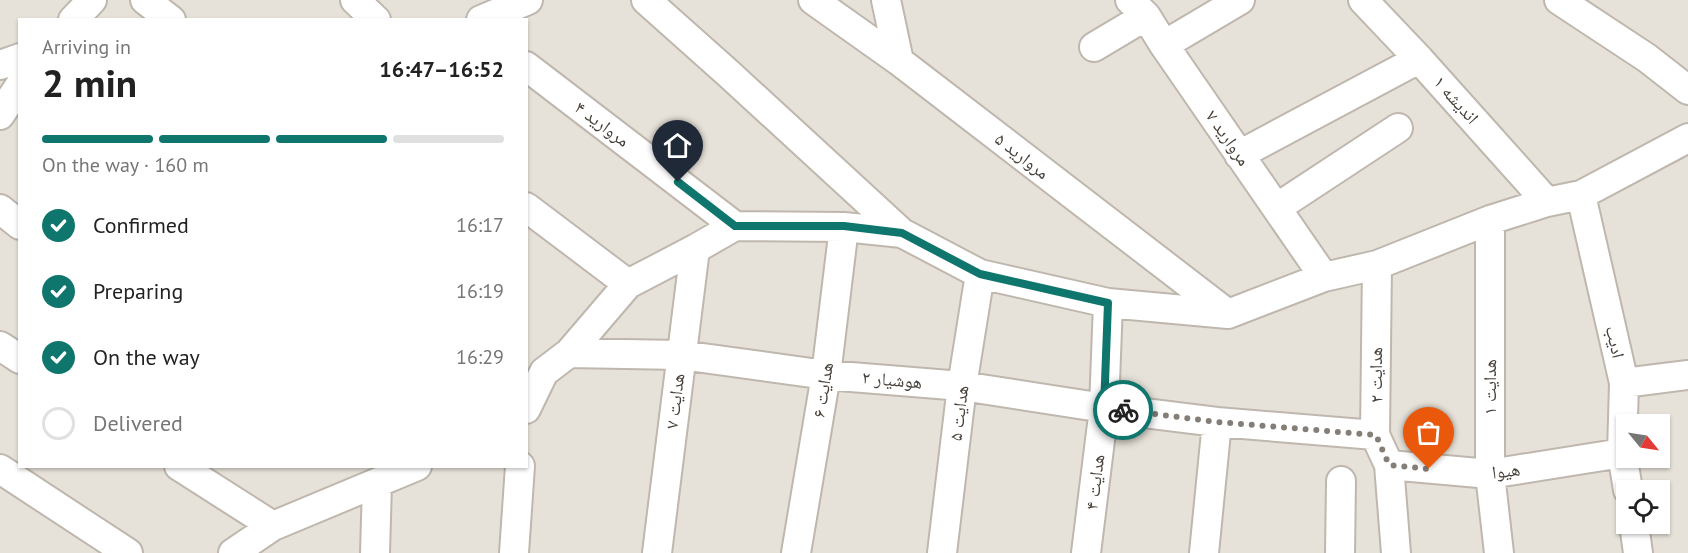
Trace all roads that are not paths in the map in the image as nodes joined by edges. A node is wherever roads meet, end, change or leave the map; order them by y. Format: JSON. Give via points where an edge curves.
{"nodes":[{"id":1,"x":93,"y":0,"type":"edge"},
{"id":2,"x":145,"y":0,"type":"edge"},
{"id":3,"x":355,"y":0,"type":"edge"},
{"id":4,"x":646,"y":0,"type":"edge"},
{"id":5,"x":813,"y":0,"type":"edge"},
{"id":6,"x":886,"y":0,"type":"edge"},
{"id":7,"x":1240,"y":0,"type":"edge"},
{"id":8,"x":1363,"y":0,"type":"edge"},
{"id":9,"x":522,"y":1,"type":"edge"},
{"id":10,"x":1567,"y":2,"type":"edge"},
{"id":11,"x":1138,"y":8,"type":"edge"},
{"id":12,"x":76,"y":18,"type":"edge"},
{"id":13,"x":168,"y":18,"type":"edge"},
{"id":14,"x":374,"y":18,"type":"edge"},
{"id":15,"x":485,"y":18,"type":"edge"},
{"id":16,"x":1164,"y":45,"type":"junction"},
{"id":17,"x":1094,"y":46,"type":"dead end"},
{"id":18,"x":18,"y":59,"type":"edge"},
{"id":19,"x":1419,"y":59,"type":"junction"},
{"id":20,"x":899,"y":61,"type":"junction"},
{"id":21,"x":0,"y":65,"type":"edge"},
{"id":22,"x":528,"y":68,"type":"edge"},
{"id":23,"x":18,"y":88,"type":"edge"},
{"id":24,"x":1688,"y":90,"type":"edge"},
{"id":25,"x":0,"y":115,"type":"edge"},
{"id":26,"x":1398,"y":128,"type":"dead end"},
{"id":27,"x":1688,"y":138,"type":"edge"},
{"id":28,"x":1239,"y":155,"type":"junction"},
{"id":29,"x":1581,"y":195,"type":"junction"},
{"id":30,"x":1547,"y":202,"type":"junction"},
{"id":31,"x":1278,"y":207,"type":"junction"},
{"id":32,"x":0,"y":209,"type":"edge"},
{"id":33,"x":528,"y":209,"type":"edge"},
{"id":34,"x":1490,"y":220,"type":"junction"},
{"id":35,"x":18,"y":223,"type":"edge"},
{"id":36,"x":735,"y":226,"type":"junction"},
{"id":37,"x":844,"y":226,"type":"junction"},
{"id":38,"x":902,"y":233,"type":"junction"},
{"id":39,"x":695,"y":249,"type":"junction"},
{"id":40,"x":1377,"y":265,"type":"junction"},
{"id":41,"x":980,"y":274,"type":"junction"},
{"id":42,"x":1324,"y":277,"type":"junction"},
{"id":43,"x":628,"y":284,"type":"junction"},
{"id":44,"x":1108,"y":303,"type":"junction"},
{"id":45,"x":1228,"y":314,"type":"junction"},
{"id":46,"x":0,"y":346,"type":"edge"},
{"id":47,"x":569,"y":352,"type":"junction"},
{"id":48,"x":681,"y":355,"type":"junction"},
{"id":49,"x":18,"y":358,"type":"edge"},
{"id":50,"x":536,"y":365,"type":"edge"},
{"id":51,"x":826,"y":375,"type":"junction"},
{"id":52,"x":1688,"y":375,"type":"edge"},
{"id":53,"x":1624,"y":383,"type":"junction"},
{"id":54,"x":962,"y":386,"type":"junction"},
{"id":55,"x":528,"y":400,"type":"edge"},
{"id":56,"x":1104,"y":408,"type":"junction"},
{"id":57,"x":1624,"y":414,"type":"edge"},
{"id":58,"x":1217,"y":422,"type":"junction"},
{"id":59,"x":1376,"y":435,"type":"junction"},
{"id":60,"x":1616,"y":454,"type":"edge"},
{"id":61,"x":1389,"y":465,"type":"junction"},
{"id":62,"x":182,"y":468,"type":"edge"},
{"id":63,"x":412,"y":468,"type":"edge"},
{"id":64,"x":520,"y":468,"type":"edge"},
{"id":65,"x":0,"y":469,"type":"edge"},
{"id":66,"x":1490,"y":474,"type":"junction"},
{"id":67,"x":1341,"y":481,"type":"dead end"},
{"id":68,"x":376,"y":484,"type":"junction"},
{"id":69,"x":273,"y":526,"type":"junction"},
{"id":70,"x":1635,"y":534,"type":"edge"},
{"id":71,"x":128,"y":553,"type":"edge"},
{"id":72,"x":234,"y":553,"type":"edge"},
{"id":73,"x":375,"y":553,"type":"edge"},
{"id":74,"x":514,"y":553,"type":"edge"},
{"id":75,"x":657,"y":553,"type":"edge"},
{"id":76,"x":796,"y":553,"type":"edge"},
{"id":77,"x":942,"y":553,"type":"edge"},
{"id":78,"x":1086,"y":553,"type":"edge"},
{"id":79,"x":1204,"y":553,"type":"edge"},
{"id":80,"x":1340,"y":553,"type":"edge"},
{"id":81,"x":1396,"y":553,"type":"edge"},
{"id":82,"x":1499,"y":553,"type":"edge"},
{"id":83,"x":1638,"y":553,"type":"edge"}],
"edges":[{"from":1,"to":12,"type":"street"},
{"from":2,"to":13,"type":"street"},
{"from":3,"to":14,"type":"street"},
{"from":4,"to":38,"type":"street"},
{"from":5,"to":20,"type":"street","name":"مروارید ۵"},
{"from":6,"to":20,"type":"street"},
{"from":7,"to":16,"type":"street"},
{"from":8,"to":19,"type":"street","name":"اندیشه ۱"},
{"from":9,"to":15,"type":"street"},
{"from":10,"to":24,"type":"street"},
{"from":11,"to":16,"type":"street","name":"مروارید ۷"},
{"from":11,"to":17,"type":"street"},
{"from":16,"to":28,"type":"street","name":"مروارید ۷"},
{"from":18,"to":21,"type":"street"},
{"from":19,"to":28,"type":"street"},
{"from":19,"to":30,"type":"street","name":"اندیشه ۱"},
{"from":20,"to":45,"type":"street","name":"مروارید ۵"},
{"from":22,"to":36,"type":"street","name":"مروارید ۴"},
{"from":23,"to":25,"type":"street"},
{"from":26,"to":31,"type":"street"},
{"from":27,"to":29,"type":"street"},
{"from":28,"to":31,"type":"street","name":"مروارید ۷"},
{"from":29,"to":30,"type":"street"},
{"from":29,"to":53,"type":"street","name":"ادیب"},
{"from":30,"to":34,"type":"street"},
{"from":31,"to":42,"type":"street","name":"مروارید ۷"},
{"from":32,"to":35,"type":"street"},
{"from":33,"to":43,"type":"street"},
{"from":34,"to":40,"type":"street"},
{"from":34,"to":66,"type":"street","name":"هدایت ۱"},
{"from":36,"to":37,"type":"street"},
{"from":36,"to":39,"type":"street"},
{"from":37,"to":38,"type":"street"},
{"from":37,"to":51,"type":"street","name":"هدایت ۶"},
{"from":38,"to":41,"type":"street"},
{"from":39,"to":43,"type":"street"},
{"from":39,"to":48,"type":"street","name":"هدایت ۷"},
{"from":40,"to":42,"type":"street"},
{"from":40,"to":59,"type":"street","name":"هدایت ۲"},
{"from":41,"to":44,"type":"street"},
{"from":41,"to":54,"type":"street","name":"هدایت ۵"},
{"from":42,"to":45,"type":"street"},
{"from":43,"to":47,"type":"street"},
{"from":44,"to":45,"type":"street"},
{"from":44,"to":56,"type":"street","name":"هدایت ۴"},
{"from":46,"to":49,"type":"street"},
{"from":47,"to":48,"type":"street","name":"هوشیار ۲"},
{"from":47,"to":50,"type":"street"},
{"from":48,"to":51,"type":"street","name":"هوشیار ۲"},
{"from":48,"to":75,"type":"street","name":"هدایت ۷"},
{"from":50,"to":55,"type":"street"},
{"from":51,"to":54,"type":"street","name":"هوشیار ۲"},
{"from":51,"to":76,"type":"street","name":"هدایت ۶"},
{"from":52,"to":53,"type":"street"},
{"from":53,"to":57,"type":"street","name":"ادیب"},
{"from":54,"to":56,"type":"street","name":"هوشیار ۲"},
{"from":54,"to":77,"type":"street","name":"هدایت ۵"},
{"from":56,"to":58,"type":"street","name":"هوشیار ۲"},
{"from":56,"to":78,"type":"street","name":"هدایت ۴"},
{"from":58,"to":59,"type":"street","name":"هوشیار ۲"},
{"from":58,"to":79,"type":"street"},
{"from":59,"to":61,"type":"street","name":"هدایت ۲"},
{"from":60,"to":66,"type":"street","name":"هیوا"},
{"from":61,"to":66,"type":"street","name":"هیوا"},
{"from":61,"to":81,"type":"street","name":"هدایت ۲"},
{"from":62,"to":69,"type":"street"},
{"from":63,"to":68,"type":"street"},
{"from":64,"to":74,"type":"street"},
{"from":65,"to":71,"type":"street"},
{"from":66,"to":82,"type":"street","name":"هدایت ۱"},
{"from":67,"to":80,"type":"street"},
{"from":68,"to":69,"type":"street"},
{"from":68,"to":73,"type":"street"},
{"from":69,"to":72,"type":"street"},
{"from":70,"to":83,"type":"street"}]}
